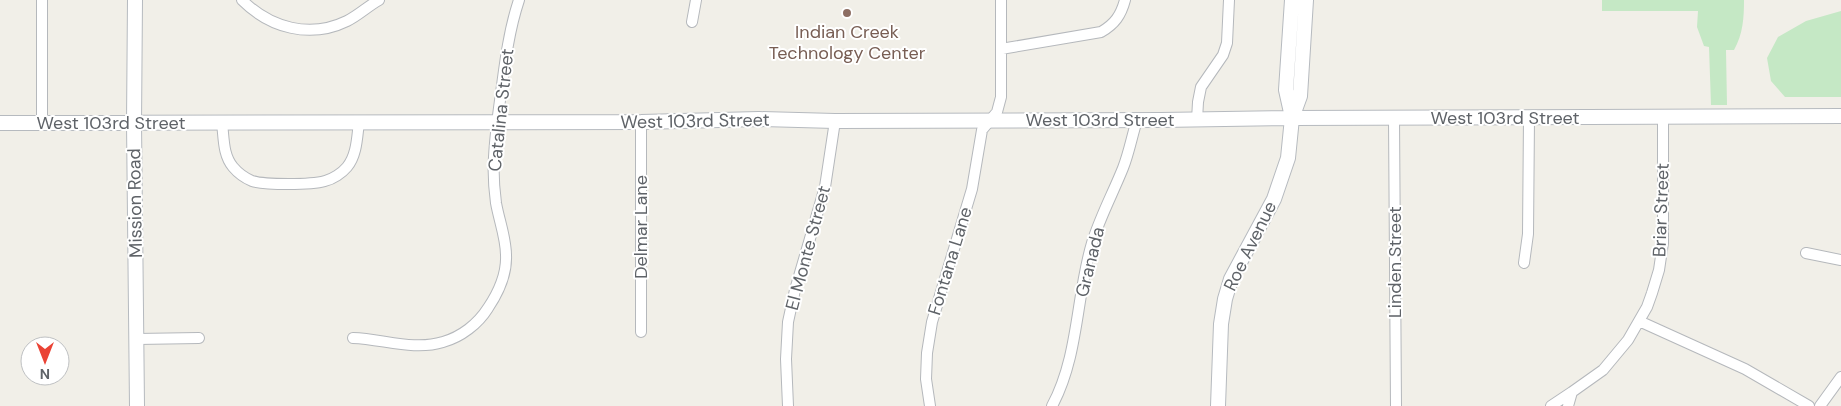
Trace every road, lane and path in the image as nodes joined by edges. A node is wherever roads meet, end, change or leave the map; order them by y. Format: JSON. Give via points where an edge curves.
{"nodes":[{"id":1,"x":42,"y":0,"type":"edge"},
{"id":2,"x":135,"y":0,"type":"edge"},
{"id":3,"x":242,"y":0,"type":"edge"},
{"id":4,"x":379,"y":0,"type":"edge"},
{"id":5,"x":519,"y":0,"type":"edge"},
{"id":6,"x":696,"y":0,"type":"edge"},
{"id":7,"x":1001,"y":0,"type":"edge"},
{"id":8,"x":1125,"y":0,"type":"edge"},
{"id":9,"x":1229,"y":0,"type":"edge"},
{"id":10,"x":1292,"y":0,"type":"edge"},
{"id":11,"x":1306,"y":0,"type":"edge"},
{"id":12,"x":692,"y":22,"type":"dead end"},
{"id":13,"x":1001,"y":49,"type":"junction"},
{"id":14,"x":1841,"y":116,"type":"edge"},
{"id":15,"x":1663,"y":117,"type":"junction"},
{"id":16,"x":1292,"y":118,"type":"junction"},
{"id":17,"x":1394,"y":118,"type":"junction"},
{"id":18,"x":1529,"y":118,"type":"junction"},
{"id":19,"x":990,"y":120,"type":"junction"},
{"id":20,"x":1137,"y":120,"type":"junction"},
{"id":21,"x":1197,"y":120,"type":"junction"},
{"id":22,"x":835,"y":121,"type":"junction"},
{"id":23,"x":358,"y":122,"type":"junction"},
{"id":24,"x":498,"y":122,"type":"junction"},
{"id":25,"x":640,"y":122,"type":"junction"},
{"id":26,"x":0,"y":123,"type":"edge"},
{"id":27,"x":42,"y":123,"type":"junction"},
{"id":28,"x":134,"y":123,"type":"junction"},
{"id":29,"x":222,"y":123,"type":"junction"},
{"id":30,"x":1806,"y":253,"type":"dead end"},
{"id":31,"x":1841,"y":260,"type":"edge"},
{"id":32,"x":1524,"y":263,"type":"dead end"},
{"id":33,"x":1639,"y":321,"type":"junction"},
{"id":34,"x":641,"y":332,"type":"dead end"},
{"id":35,"x":198,"y":338,"type":"dead end"},
{"id":36,"x":353,"y":338,"type":"dead end"},
{"id":37,"x":137,"y":339,"type":"junction"},
{"id":38,"x":1841,"y":377,"type":"edge"},
{"id":39,"x":1572,"y":392,"type":"junction"},
{"id":40,"x":137,"y":406,"type":"edge"},
{"id":41,"x":788,"y":406,"type":"edge"},
{"id":42,"x":930,"y":406,"type":"edge"},
{"id":43,"x":1052,"y":406,"type":"edge"},
{"id":44,"x":1218,"y":406,"type":"edge"},
{"id":45,"x":1396,"y":406,"type":"edge"},
{"id":46,"x":1551,"y":406,"type":"edge"},
{"id":47,"x":1568,"y":406,"type":"edge"},
{"id":48,"x":1809,"y":406,"type":"edge"},
{"id":49,"x":1820,"y":406,"type":"edge"}],
"edges":[{"from":1,"to":27,"type":"street"},
{"from":2,"to":28,"type":"main road","name":"Mission Road"},
{"from":3,"to":4,"type":"street","via":[[269,21],[294,30],[308,31],[348,21]]},
{"from":5,"to":24,"type":"street","name":"Catalina Street","via":[[510,31]]},
{"from":6,"to":12,"type":"street"},
{"from":7,"to":13,"type":"street","name":"Fontana Lane"},
{"from":8,"to":13,"type":"street","via":[[1113,25],[1102,32]]},
{"from":9,"to":21,"type":"street","via":[[1227,43],[1219,62],[1201,87]]},
{"from":10,"to":16,"type":"main road","name":"Roe Avenue","via":[[1286,90]]},
{"from":11,"to":16,"type":"main road","name":"Roe Avenue","via":[[1300,96]]},
{"from":13,"to":19,"type":"street","name":"Fontana Lane","via":[[1001,97],[997,112]]},
{"from":14,"to":15,"type":"main road","name":"West 103rd Street"},
{"from":15,"to":18,"type":"main road","name":"West 103rd Street"},
{"from":15,"to":33,"type":"street","name":"Briar Street","via":[[1659,270]]},
{"from":16,"to":17,"type":"main road","name":"West 103rd Street"},
{"from":16,"to":21,"type":"main road","name":"West 103rd Street"},
{"from":16,"to":44,"type":"main road","name":"Roe Avenue","via":[[1290,147],[1282,177],[1231,280],[1225,299]]},
{"from":17,"to":18,"type":"main road","name":"West 103rd Street"},
{"from":17,"to":45,"type":"street","name":"Linden Street"},
{"from":18,"to":32,"type":"street","via":[[1528,224]]},
{"from":19,"to":20,"type":"main road","name":"West 103rd Street"},
{"from":19,"to":22,"type":"main road","name":"West 103rd Street"},
{"from":19,"to":42,"type":"street","name":"Fontana Lane","via":[[982,130],[972,189],[932,322],[926,361]]},
{"from":20,"to":21,"type":"main road","name":"West 103rd Street"},
{"from":20,"to":43,"type":"street","name":"Granada","via":[[1124,166],[1093,242],[1069,360]]},
{"from":22,"to":25,"type":"main road","name":"West 103rd Street"},
{"from":22,"to":41,"type":"street","name":"El Monte Street","via":[[825,188],[788,322]]},
{"from":23,"to":24,"type":"main road","name":"West 103rd Street"},
{"from":23,"to":29,"type":"main road","name":"West 103rd Street"},
{"from":23,"to":29,"type":"street","via":[[353,156],[347,167],[327,181],[314,183],[264,183],[241,175],[225,153]]},
{"from":24,"to":25,"type":"main road","name":"West 103rd Street"},
{"from":24,"to":36,"type":"street","name":"Catalina Street","via":[[494,176],[506,256],[499,289],[485,313],[466,331],[435,344],[410,346]]},
{"from":25,"to":34,"type":"street","name":"Delmar Lane"},
{"from":26,"to":27,"type":"main road","name":"West 103rd Street"},
{"from":27,"to":28,"type":"main road","name":"West 103rd Street"},
{"from":28,"to":29,"type":"main road","name":"West 103rd Street"},
{"from":28,"to":37,"type":"main road","name":"Mission Road"},
{"from":30,"to":31,"type":"street"},
{"from":33,"to":39,"type":"street","name":"Briar Street","via":[[1612,360]]},
{"from":33,"to":48,"type":"street","via":[[1753,373]]},
{"from":35,"to":37,"type":"street"},
{"from":37,"to":40,"type":"main road","name":"Mission Road"},
{"from":38,"to":49,"type":"street"},
{"from":39,"to":46,"type":"street","name":"Briar Street"},
{"from":39,"to":47,"type":"street"}]}
